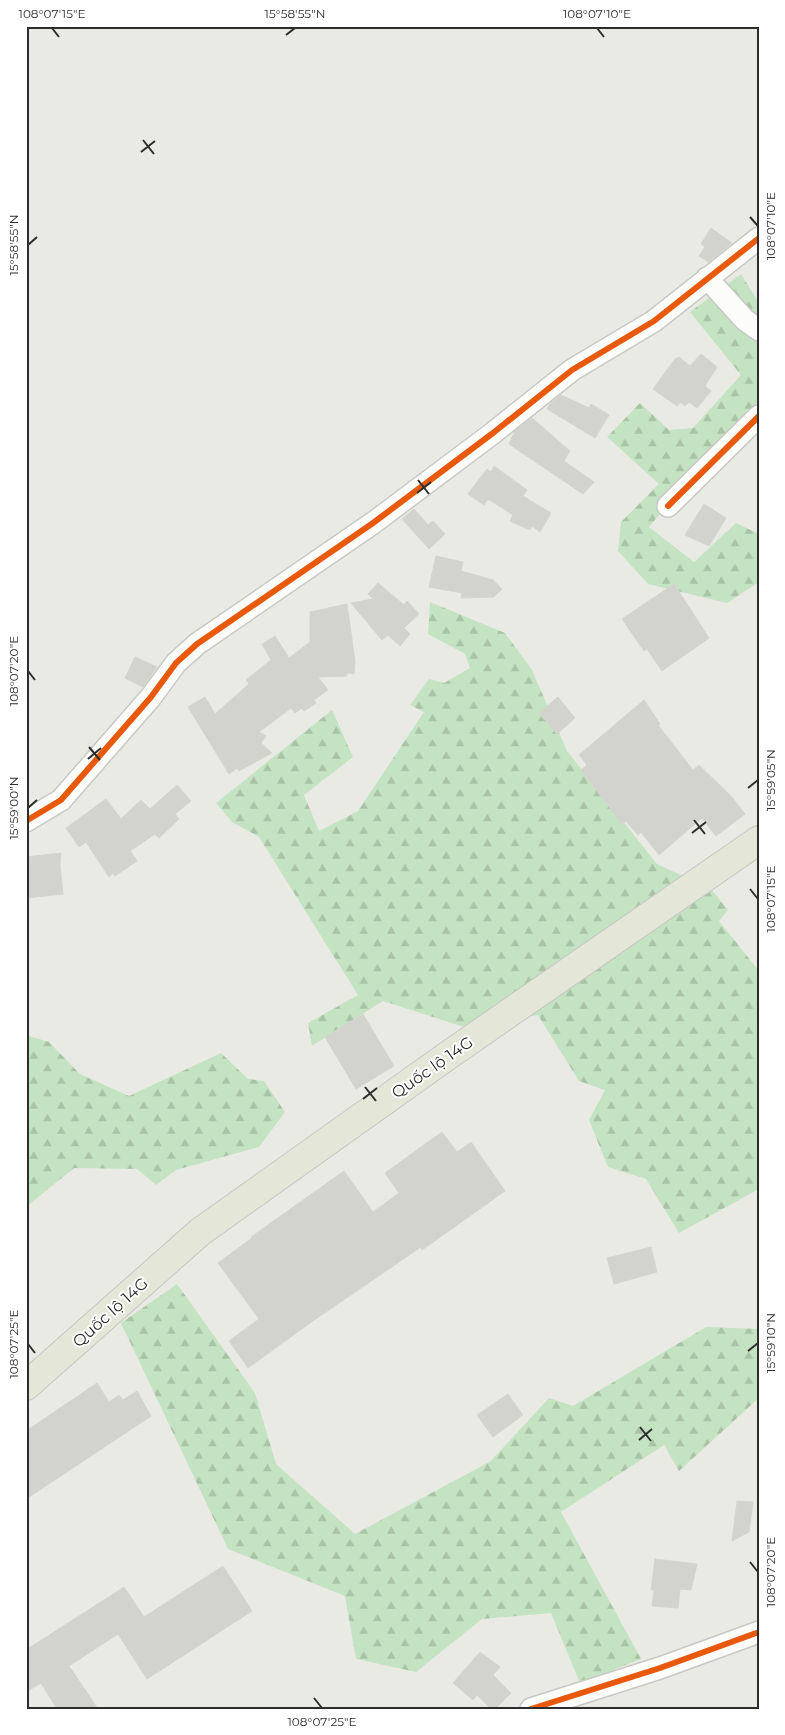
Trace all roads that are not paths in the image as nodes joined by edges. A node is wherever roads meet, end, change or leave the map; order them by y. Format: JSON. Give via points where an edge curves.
{"nodes":[{"id":1,"x":759,"y":238,"type":"edge"},
{"id":2,"x":707,"y":278,"type":"junction"},
{"id":3,"x":759,"y":330,"type":"edge"},
{"id":4,"x":759,"y":416,"type":"edge"},
{"id":5,"x":668,"y":506,"type":"dead end"},
{"id":6,"x":26,"y":821,"type":"edge"},
{"id":7,"x":759,"y":840,"type":"edge"},
{"id":8,"x":26,"y":1386,"type":"edge"},
{"id":9,"x":759,"y":1632,"type":"edge"},
{"id":10,"x":531,"y":1709,"type":"edge"}],
"edges":[{"from":1,"to":2,"type":"street"},
{"from":2,"to":3,"type":"street","via":[[745,320]]},
{"from":2,"to":6,"type":"street","via":[[654,321],[572,370],[373,523],[197,644],[176,663],[151,697],[61,800]]},
{"from":4,"to":5,"type":"street"},
{"from":7,"to":8,"type":"main road","name":"Quốc lộ 14G","via":[[458,1048],[200,1232]]},
{"from":9,"to":10,"type":"street"}]}
